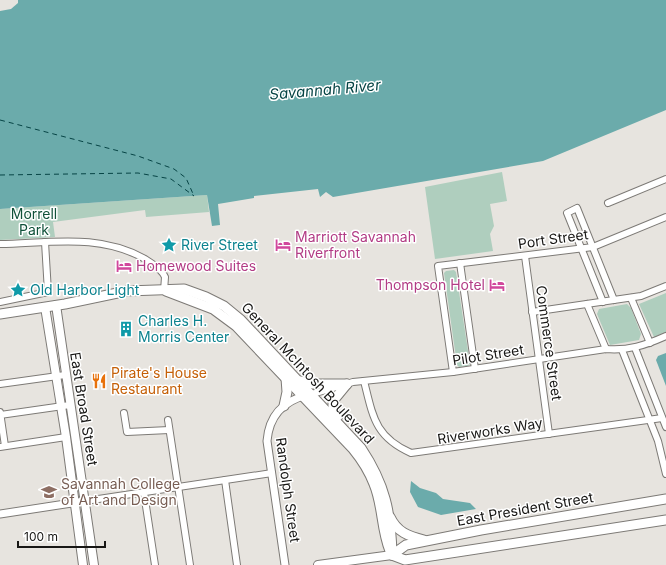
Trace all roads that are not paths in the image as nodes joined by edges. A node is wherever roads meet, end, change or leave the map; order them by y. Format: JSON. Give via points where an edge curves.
{"nodes":[{"id":1,"x":666,"y":179,"type":"edge"},
{"id":2,"x":608,"y":203,"type":"dead end"},
{"id":3,"x":666,"y":217,"type":"edge"},
{"id":4,"x":45,"y":242,"type":"junction"},
{"id":5,"x":0,"y":244,"type":"edge"},
{"id":6,"x":593,"y":246,"type":"junction"},
{"id":7,"x":581,"y":248,"type":"junction"},
{"id":8,"x":525,"y":256,"type":"junction"},
{"id":9,"x":460,"y":263,"type":"junction"},
{"id":10,"x":666,"y":286,"type":"edge"},
{"id":11,"x":164,"y":291,"type":"junction"},
{"id":12,"x":631,"y":298,"type":"junction"},
{"id":13,"x":614,"y":300,"type":"junction"},
{"id":14,"x":0,"y":302,"type":"edge"},
{"id":15,"x":603,"y":302,"type":"junction"},
{"id":16,"x":587,"y":304,"type":"junction"},
{"id":17,"x":56,"y":305,"type":"junction"},
{"id":18,"x":45,"y":307,"type":"junction"},
{"id":19,"x":532,"y":312,"type":"junction"},
{"id":20,"x":0,"y":314,"type":"edge"},
{"id":21,"x":666,"y":336,"type":"edge"},
{"id":22,"x":650,"y":343,"type":"junction"},
{"id":23,"x":635,"y":348,"type":"junction"},
{"id":24,"x":606,"y":349,"type":"junction"},
{"id":25,"x":622,"y":350,"type":"junction"},
{"id":26,"x":539,"y":359,"type":"junction"},
{"id":27,"x":475,"y":369,"type":"junction"},
{"id":28,"x":453,"y":372,"type":"junction"},
{"id":29,"x":61,"y":375,"type":"junction"},
{"id":30,"x":286,"y":378,"type":"junction"},
{"id":31,"x":299,"y":380,"type":"junction"},
{"id":32,"x":364,"y":381,"type":"junction"},
{"id":33,"x":0,"y":384,"type":"edge"},
{"id":34,"x":347,"y":384,"type":"junction"},
{"id":35,"x":307,"y":395,"type":"junction"},
{"id":36,"x":70,"y":405,"type":"junction"},
{"id":37,"x":61,"y":406,"type":"junction"},
{"id":38,"x":284,"y":406,"type":"junction"},
{"id":39,"x":0,"y":412,"type":"edge"},
{"id":40,"x":124,"y":413,"type":"dead end"},
{"id":41,"x":0,"y":415,"type":"edge"},
{"id":42,"x":662,"y":418,"type":"junction"},
{"id":43,"x":168,"y":420,"type":"dead end"},
{"id":44,"x":650,"y":420,"type":"junction"},
{"id":45,"x":666,"y":427,"type":"edge"},
{"id":46,"x":169,"y":430,"type":"junction"},
{"id":47,"x":549,"y":434,"type":"junction"},
{"id":48,"x":66,"y":437,"type":"junction"},
{"id":49,"x":2,"y":446,"type":"edge"},
{"id":50,"x":361,"y":448,"type":"junction"},
{"id":51,"x":272,"y":473,"type":"junction"},
{"id":52,"x":666,"y":474,"type":"edge"},
{"id":53,"x":225,"y":480,"type":"junction"},
{"id":54,"x":179,"y":487,"type":"junction"},
{"id":55,"x":144,"y":493,"type":"junction"},
{"id":56,"x":666,"y":499,"type":"edge"},
{"id":57,"x":85,"y":501,"type":"junction"},
{"id":58,"x":75,"y":503,"type":"junction"},
{"id":59,"x":0,"y":514,"type":"edge"},
{"id":60,"x":390,"y":515,"type":"junction"},
{"id":61,"x":666,"y":520,"type":"edge"},
{"id":62,"x":426,"y":541,"type":"junction"},
{"id":63,"x":392,"y":555,"type":"junction"},
{"id":64,"x":84,"y":565,"type":"edge"},
{"id":65,"x":94,"y":565,"type":"edge"},
{"id":66,"x":155,"y":565,"type":"edge"},
{"id":67,"x":190,"y":565,"type":"edge"},
{"id":68,"x":237,"y":565,"type":"edge"},
{"id":69,"x":285,"y":565,"type":"edge"},
{"id":70,"x":318,"y":565,"type":"edge"}],
"edges":[{"from":1,"to":2,"type":"street"},
{"from":3,"to":6,"type":"street","name":"Port Street"},
{"from":4,"to":5,"type":"street"},
{"from":4,"to":11,"type":"street","via":[[91,241],[127,250],[150,262],[162,272],[165,277]]},
{"from":4,"to":14,"type":"street","via":[[48,292]]},
{"from":6,"to":7,"type":"street","name":"Port Street"},
{"from":6,"to":7,"type":"street","via":[[577,208],[566,213]]},
{"from":6,"to":13,"type":"street"},
{"from":7,"to":8,"type":"street","name":"Port Street"},
{"from":7,"to":15,"type":"street"},
{"from":8,"to":9,"type":"street","name":"Port Street"},
{"from":8,"to":19,"type":"street","name":"Commerce Street"},
{"from":9,"to":27,"type":"street"},
{"from":9,"to":28,"type":"street","name":"Port Street","via":[[438,266]]},
{"from":10,"to":12,"type":"street"},
{"from":11,"to":17,"type":"main road","name":"General McIntosh Boulevard","via":[[128,291]]},
{"from":11,"to":30,"type":"main road","name":"General McIntosh Boulevard","via":[[220,313]]},
{"from":11,"to":31,"type":"main road","name":"General McIntosh Boulevard","via":[[184,289],[224,306]]},
{"from":12,"to":13,"type":"street"},
{"from":12,"to":22,"type":"street"},
{"from":13,"to":15,"type":"street"},
{"from":15,"to":16,"type":"street"},
{"from":16,"to":19,"type":"street"},
{"from":16,"to":24,"type":"street"},
{"from":17,"to":18,"type":"main road","name":"General McIntosh Boulevard"},
{"from":17,"to":29,"type":"main road","name":"East Broad Street"},
{"from":18,"to":20,"type":"main road","name":"General McIntosh Boulevard"},
{"from":18,"to":29,"type":"main road","name":"East Broad Street"},
{"from":19,"to":26,"type":"street","name":"Commerce Street"},
{"from":21,"to":22,"type":"street","name":"Pilot Street"},
{"from":22,"to":23,"type":"street","name":"Pilot Street"},
{"from":23,"to":25,"type":"street","name":"Pilot Street"},
{"from":23,"to":42,"type":"street"},
{"from":24,"to":25,"type":"street","name":"Pilot Street"},
{"from":24,"to":26,"type":"street","name":"Pilot Street"},
{"from":25,"to":44,"type":"street"},
{"from":26,"to":27,"type":"street","name":"Pilot Street"},
{"from":26,"to":47,"type":"street","name":"Commerce Street"},
{"from":27,"to":28,"type":"street","name":"Pilot Street"},
{"from":28,"to":32,"type":"street","name":"Pilot Street"},
{"from":29,"to":33,"type":"street"},
{"from":29,"to":36,"type":"main road","name":"East Broad Street"},
{"from":29,"to":37,"type":"main road","name":"East Broad Street"},
{"from":30,"to":35,"type":"main road","name":"General McIntosh Boulevard"},
{"from":30,"to":38,"type":"main road"},
{"from":31,"to":34,"type":"main road","via":[[305,383]]},
{"from":31,"to":35,"type":"main road","name":"General McIntosh Boulevard"},
{"from":32,"to":34,"type":"street","name":"Pilot Street"},
{"from":32,"to":47,"type":"street","name":"Riverworks Way","via":[[380,432],[390,442],[411,453]]},
{"from":34,"to":35,"type":"street","name":"Pilot Street"},
{"from":34,"to":50,"type":"main road","via":[[335,397],[333,411],[352,431]]},
{"from":35,"to":38,"type":"street","name":"Randolph Street"},
{"from":35,"to":50,"type":"main road","name":"General McIntosh Boulevard"},
{"from":35,"to":63,"type":"main road","name":"General McIntosh Boulevard","via":[[364,462],[375,485],[385,540]]},
{"from":36,"to":37,"type":"street"},
{"from":36,"to":57,"type":"main road","name":"East Broad Street"},
{"from":37,"to":41,"type":"street"},
{"from":37,"to":48,"type":"main road","name":"East Broad Street"},
{"from":38,"to":51,"type":"street","name":"Randolph Street","via":[[268,428],[267,440]]},
{"from":39,"to":41,"type":"street"},
{"from":40,"to":46,"type":"street","via":[[127,432]]},
{"from":41,"to":49,"type":"street"},
{"from":42,"to":44,"type":"street","name":"Riverworks Way"},
{"from":42,"to":45,"type":"street"},
{"from":43,"to":46,"type":"street"},
{"from":44,"to":47,"type":"street","name":"Riverworks Way"},
{"from":44,"to":52,"type":"street"},
{"from":46,"to":54,"type":"street"},
{"from":48,"to":49,"type":"street"},
{"from":48,"to":58,"type":"main road","name":"East Broad Street"},
{"from":50,"to":60,"type":"main road","name":"General McIntosh Boulevard","via":[[384,489]]},
{"from":51,"to":53,"type":"street"},
{"from":51,"to":69,"type":"street","name":"Randolph Street"},
{"from":53,"to":54,"type":"street"},
{"from":53,"to":68,"type":"street"},
{"from":54,"to":55,"type":"street"},
{"from":54,"to":67,"type":"street"},
{"from":55,"to":57,"type":"street"},
{"from":55,"to":66,"type":"street"},
{"from":56,"to":62,"type":"main road","name":"East President Street"},
{"from":57,"to":58,"type":"street"},
{"from":57,"to":65,"type":"main road","name":"East Broad Street"},
{"from":58,"to":59,"type":"street"},
{"from":58,"to":64,"type":"main road","name":"East Broad Street"},
{"from":60,"to":62,"type":"main road","via":[[402,532]]},
{"from":60,"to":63,"type":"main road","name":"General McIntosh Boulevard"},
{"from":61,"to":63,"type":"main road","name":"East President Street","via":[[405,560]]},
{"from":62,"to":63,"type":"main road","name":"East President Street","via":[[406,545]]},
{"from":63,"to":70,"type":"main road","name":"East President Street"}]}
